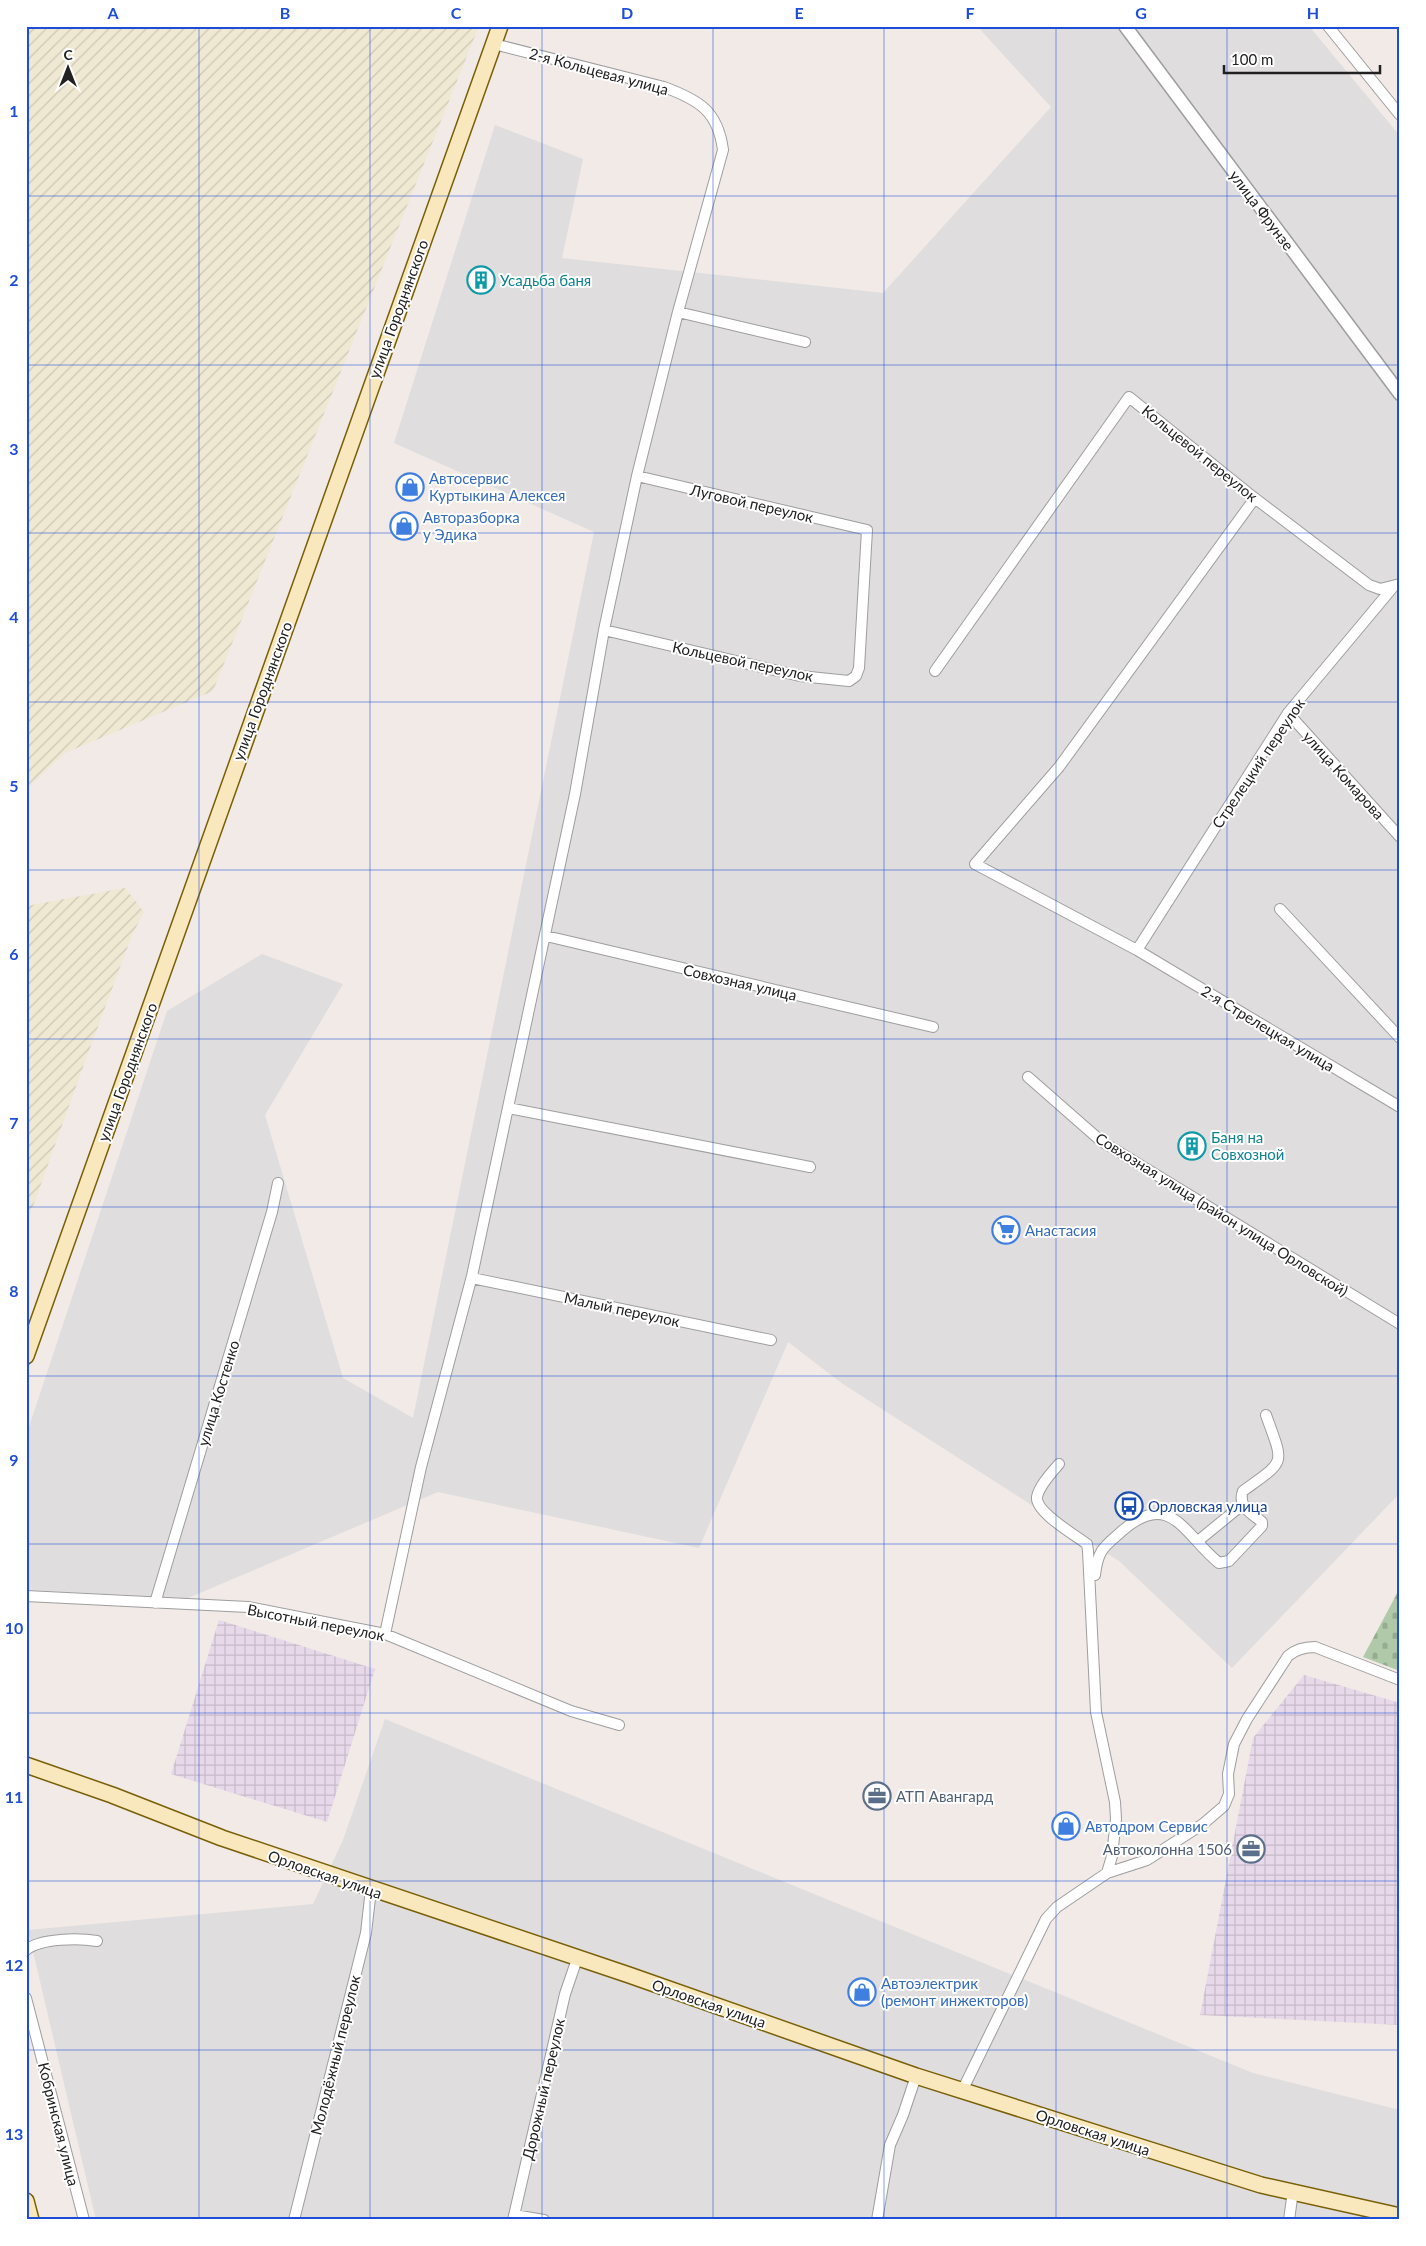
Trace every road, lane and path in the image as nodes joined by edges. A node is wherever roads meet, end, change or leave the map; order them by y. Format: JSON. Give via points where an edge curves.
{"nodes":[{"id":1,"x":500,"y":26,"type":"edge"},
{"id":2,"x":1125,"y":26,"type":"edge"},
{"id":3,"x":1328,"y":26,"type":"edge"},
{"id":4,"x":494,"y":44,"type":"junction"},
{"id":5,"x":1400,"y":116,"type":"edge"},
{"id":6,"x":678,"y":312,"type":"junction"},
{"id":7,"x":805,"y":342,"type":"dead end"},
{"id":8,"x":1400,"y":394,"type":"edge"},
{"id":9,"x":638,"y":476,"type":"junction"},
{"id":10,"x":1254,"y":498,"type":"junction"},
{"id":11,"x":867,"y":530,"type":"joint"},
{"id":12,"x":1397,"y":585,"type":"edge"},
{"id":13,"x":604,"y":630,"type":"junction"},
{"id":14,"x":935,"y":671,"type":"dead end"},
{"id":15,"x":1288,"y":713,"type":"junction"},
{"id":16,"x":1400,"y":837,"type":"edge"},
{"id":17,"x":1280,"y":909,"type":"dead end"},
{"id":18,"x":546,"y":936,"type":"junction"},
{"id":19,"x":1137,"y":950,"type":"junction"},
{"id":20,"x":933,"y":1027,"type":"dead end"},
{"id":21,"x":1400,"y":1038,"type":"edge"},
{"id":22,"x":1028,"y":1077,"type":"dead end"},
{"id":23,"x":1400,"y":1107,"type":"edge"},
{"id":24,"x":508,"y":1108,"type":"junction"},
{"id":25,"x":810,"y":1167,"type":"dead end"},
{"id":26,"x":278,"y":1183,"type":"dead end"},
{"id":27,"x":472,"y":1278,"type":"junction"},
{"id":28,"x":1400,"y":1324,"type":"edge"},
{"id":29,"x":772,"y":1340,"type":"dead end"},
{"id":30,"x":26,"y":1356,"type":"edge"},
{"id":31,"x":1266,"y":1415,"type":"dead end"},
{"id":32,"x":1059,"y":1464,"type":"dead end"},
{"id":33,"x":1242,"y":1505,"type":"junction"},
{"id":34,"x":1198,"y":1542,"type":"junction"},
{"id":35,"x":1086,"y":1544,"type":"junction"},
{"id":36,"x":1104,"y":1546,"type":"junction"},
{"id":37,"x":1091,"y":1584,"type":"junction"},
{"id":38,"x":26,"y":1596,"type":"edge"},
{"id":39,"x":156,"y":1603,"type":"junction"},
{"id":40,"x":386,"y":1634,"type":"junction"},
{"id":41,"x":1400,"y":1680,"type":"edge"},
{"id":42,"x":619,"y":1725,"type":"dead end"},
{"id":43,"x":26,"y":1765,"type":"edge"},
{"id":44,"x":1107,"y":1873,"type":"junction"},
{"id":45,"x":370,"y":1889,"type":"junction"},
{"id":46,"x":97,"y":1941,"type":"dead end"},
{"id":47,"x":26,"y":1950,"type":"edge"},
{"id":48,"x":577,"y":1959,"type":"junction"},
{"id":49,"x":26,"y":1998,"type":"edge"},
{"id":50,"x":976,"y":2063,"type":"junction"},
{"id":51,"x":916,"y":2076,"type":"junction"},
{"id":52,"x":965,"y":2084,"type":"junction"},
{"id":53,"x":983,"y":2097,"type":"junction"},
{"id":54,"x":1293,"y":2192,"type":"junction"},
{"id":55,"x":26,"y":2202,"type":"edge"},
{"id":56,"x":1400,"y":2216,"type":"edge"},
{"id":57,"x":514,"y":2217,"type":"edge"},
{"id":58,"x":31,"y":2220,"type":"edge"},
{"id":59,"x":84,"y":2220,"type":"edge"},
{"id":60,"x":294,"y":2220,"type":"edge"},
{"id":61,"x":544,"y":2220,"type":"edge"},
{"id":62,"x":877,"y":2220,"type":"edge"},
{"id":63,"x":1290,"y":2220,"type":"edge"}],
"edges":[{"from":1,"to":4,"type":"main road","name":"улица Городнянского"},
{"from":2,"to":8,"type":"street","name":"улица Фрунзе"},
{"from":3,"to":5,"type":"street"},
{"from":4,"to":6,"type":"street","name":"2-я Кольцевая улица","via":[[664,87],[701,104],[713,117],[721,134],[723,150]]},
{"from":4,"to":30,"type":"main road","name":"улица Городнянского"},
{"from":6,"to":7,"type":"street"},
{"from":6,"to":9,"type":"street"},
{"from":9,"to":11,"type":"street","name":"Луговой переулок"},
{"from":9,"to":13,"type":"street"},
{"from":10,"to":12,"type":"street","name":"Кольцевой переулок","via":[[1369,585],[1380,589]]},
{"from":10,"to":14,"type":"street","name":"Кольцевой переулок","via":[[1129,397]]},
{"from":10,"to":19,"type":"street","name":"2-я Стрелецкая улица","via":[[1059,767],[975,864]]},
{"from":11,"to":13,"type":"street","name":"Кольцевой переулок","via":[[859,668],[849,681],[800,676]]},
{"from":12,"to":15,"type":"street","name":"Стрелецкий переулок"},
{"from":13,"to":18,"type":"street"},
{"from":15,"to":16,"type":"street","name":"улица Комарова"},
{"from":15,"to":19,"type":"street","name":"Стрелецкий переулок"},
{"from":17,"to":21,"type":"street"},
{"from":18,"to":20,"type":"street","name":"Совхозная улица"},
{"from":18,"to":24,"type":"street"},
{"from":19,"to":23,"type":"street","name":"2-я Стрелецкая улица"},
{"from":22,"to":28,"type":"street","name":"Совхозная улица (район улица Орловской)","via":[[1101,1142]]},
{"from":24,"to":25,"type":"street"},
{"from":24,"to":27,"type":"street"},
{"from":26,"to":39,"type":"street","name":"улица Костенко"},
{"from":27,"to":29,"type":"street","name":"Малый переулок"},
{"from":27,"to":40,"type":"street","via":[[421,1467]]},
{"from":31,"to":33,"type":"street","via":[[1279,1453],[1278,1462],[1275,1468],[1243,1492],[1240,1497]]},
{"from":32,"to":35,"type":"street","via":[[1039,1492],[1038,1503],[1041,1510]]},
{"from":33,"to":34,"type":"street"},
{"from":33,"to":34,"type":"street","via":[[1262,1522],[1262,1526],[1229,1561],[1221,1563],[1216,1560]]},
{"from":34,"to":36,"type":"street","via":[[1181,1523],[1160,1513],[1131,1524]]},
{"from":35,"to":36,"type":"street"},
{"from":35,"to":37,"type":"street"},
{"from":36,"to":37,"type":"street","via":[[1098,1555]]},
{"from":37,"to":44,"type":"street","via":[[1096,1712],[1116,1820]]},
{"from":38,"to":39,"type":"street","name":"Высотный переулок"},
{"from":39,"to":40,"type":"street","name":"Высотный переулок","via":[[248,1607]]},
{"from":40,"to":42,"type":"street","name":"Высотный переулок","via":[[571,1711]]},
{"from":41,"to":44,"type":"street","via":[[1315,1647],[1293,1652],[1247,1719],[1234,1744],[1228,1774],[1229,1794],[1224,1806],[1203,1824],[1147,1860]]},
{"from":43,"to":45,"type":"main road","name":"Орловская улица"},
{"from":44,"to":50,"type":"street","via":[[1057,1907],[1046,1919]]},
{"from":45,"to":48,"type":"main road","name":"Орловская улица"},
{"from":45,"to":60,"type":"street","name":"Молодёжный переулок","via":[[366,1933]]},
{"from":46,"to":47,"type":"street","via":[[66,1940],[38,1944]]},
{"from":48,"to":51,"type":"main road","name":"Орловская улица"},
{"from":48,"to":57,"type":"street","name":"Дорожный переулок","via":[[565,1994]]},
{"from":49,"to":59,"type":"street","name":"Кобринская улица"},
{"from":50,"to":52,"type":"street"},
{"from":50,"to":53,"type":"street","via":[[974,2083]]},
{"from":51,"to":52,"type":"main road","name":"Орловская улица","via":[[947,2086]]},
{"from":51,"to":62,"type":"street","via":[[890,2145]]},
{"from":52,"to":53,"type":"main road","name":"Орловская улица"},
{"from":53,"to":54,"type":"main road","name":"Орловская улица","via":[[1258,2184]]},
{"from":54,"to":56,"type":"main road","name":"Орловская улица"},
{"from":54,"to":63,"type":"street"},
{"from":55,"to":58,"type":"main road"},
{"from":57,"to":61,"type":"street"}]}
